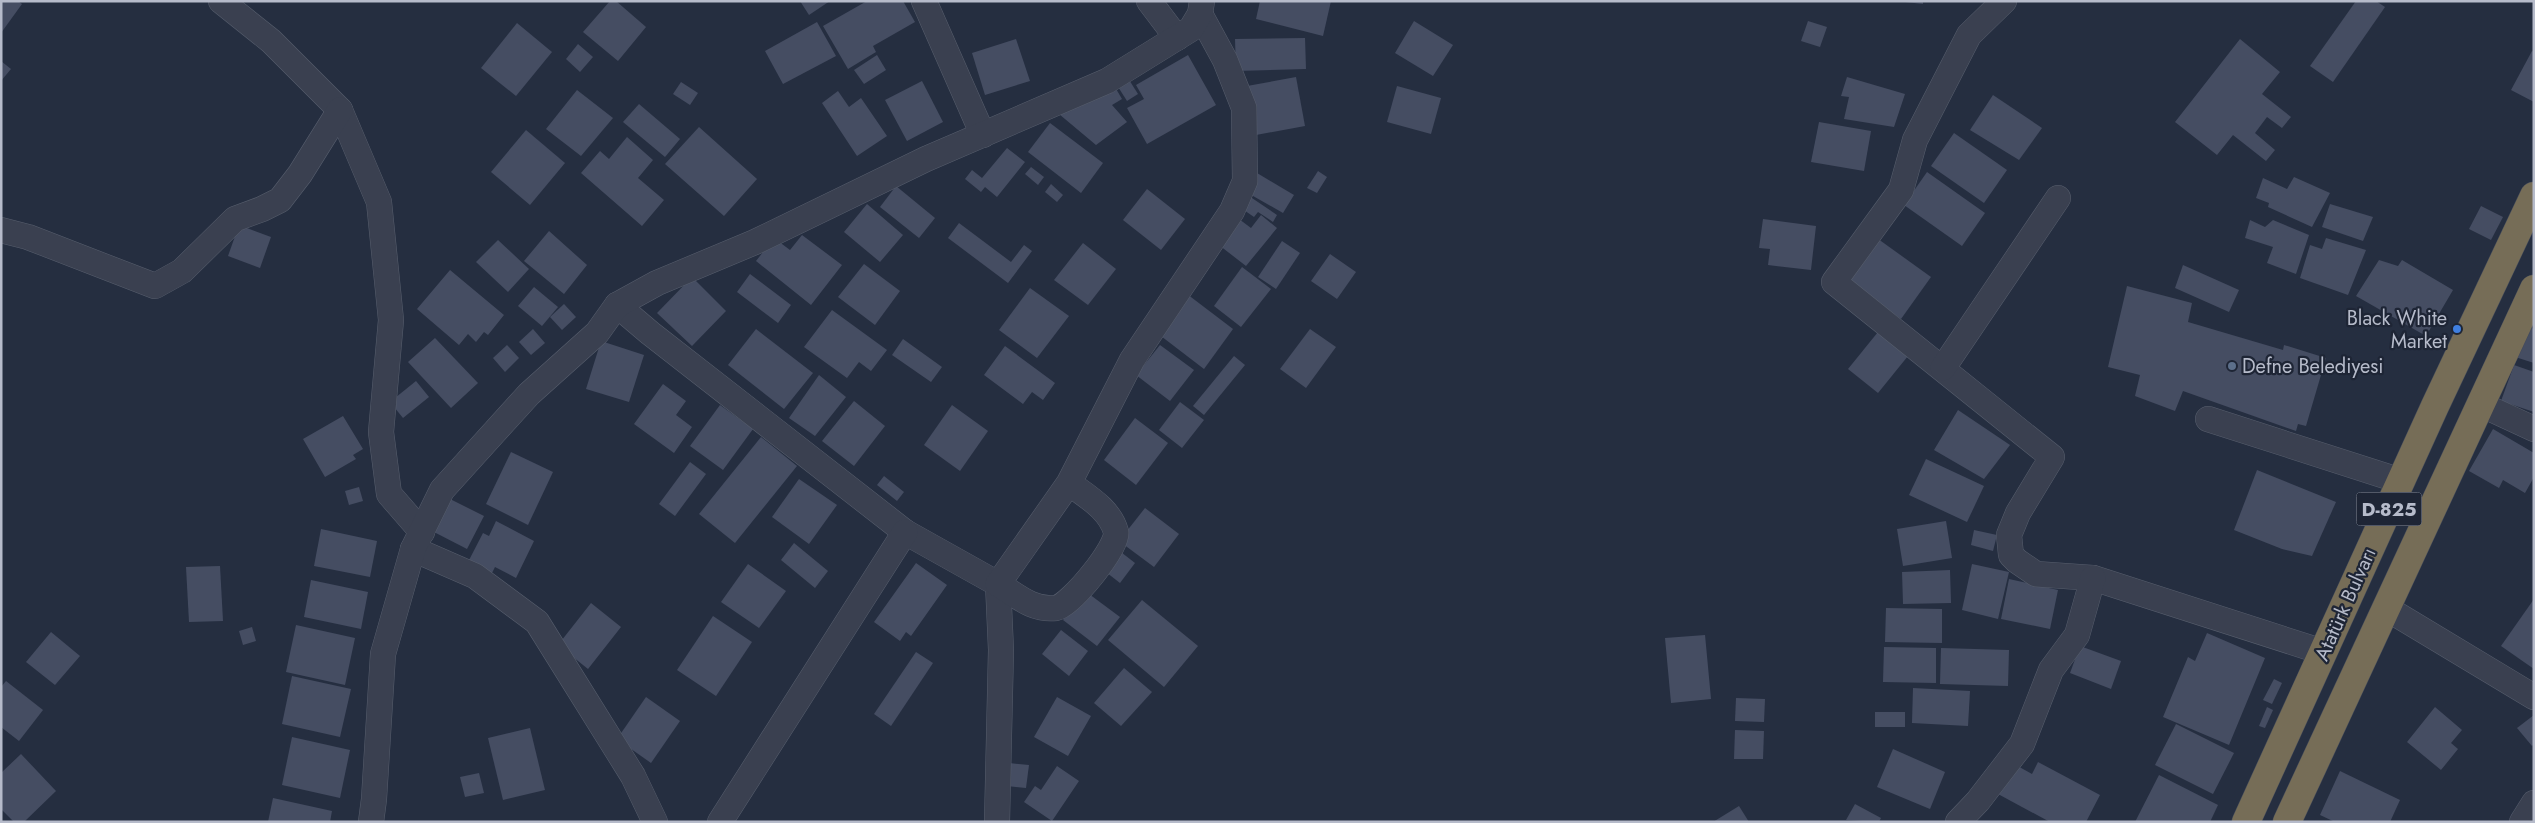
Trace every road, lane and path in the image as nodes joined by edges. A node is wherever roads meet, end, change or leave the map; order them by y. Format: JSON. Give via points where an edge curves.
{"nodes":[{"id":1,"x":221,"y":1,"type":"edge"},
{"id":2,"x":924,"y":1,"type":"edge"},
{"id":3,"x":1149,"y":1,"type":"edge"},
{"id":4,"x":2004,"y":1,"type":"edge"},
{"id":5,"x":1201,"y":8,"type":"edge"},
{"id":6,"x":1177,"y":38,"type":"junction"},
{"id":7,"x":340,"y":110,"type":"junction"},
{"id":8,"x":983,"y":135,"type":"junction"},
{"id":9,"x":2534,"y":196,"type":"edge"},
{"id":10,"x":2058,"y":198,"type":"dead end"},
{"id":11,"x":1,"y":230,"type":"edge"},
{"id":12,"x":2534,"y":288,"type":"edge"},
{"id":13,"x":618,"y":305,"type":"junction"},
{"id":14,"x":1943,"y":368,"type":"junction"},
{"id":15,"x":2480,"y":404,"type":"junction"},
{"id":16,"x":2208,"y":420,"type":"dead end"},
{"id":17,"x":2534,"y":429,"type":"edge"},
{"id":18,"x":2401,"y":480,"type":"junction"},
{"id":19,"x":1069,"y":483,"type":"junction"},
{"id":20,"x":905,"y":532,"type":"junction"},
{"id":21,"x":418,"y":540,"type":"junction"},
{"id":22,"x":2093,"y":578,"type":"junction"},
{"id":23,"x":998,"y":584,"type":"junction"},
{"id":24,"x":2386,"y":608,"type":"junction"},
{"id":25,"x":2324,"y":652,"type":"junction"},
{"id":26,"x":2534,"y":697,"type":"edge"},
{"id":27,"x":2534,"y":804,"type":"edge"},
{"id":28,"x":371,"y":822,"type":"edge"},
{"id":29,"x":655,"y":822,"type":"edge"},
{"id":30,"x":720,"y":822,"type":"edge"},
{"id":31,"x":997,"y":822,"type":"edge"},
{"id":32,"x":1958,"y":822,"type":"edge"},
{"id":33,"x":2246,"y":822,"type":"edge"},
{"id":34,"x":2287,"y":822,"type":"edge"},
{"id":35,"x":2522,"y":822,"type":"edge"}],
"edges":[{"from":1,"to":7,"type":"street","via":[[271,41]]},
{"from":2,"to":8,"type":"street"},
{"from":3,"to":6,"type":"street"},
{"from":4,"to":14,"type":"street","via":[[1969,34],[1915,140],[1901,190],[1834,282]]},
{"from":5,"to":6,"type":"street","via":[[1191,29]]},
{"from":5,"to":19,"type":"street","via":[[1244,108],[1245,181],[1232,211],[1132,360]]},
{"from":6,"to":8,"type":"street","via":[[1107,81]]},
{"from":7,"to":11,"type":"street","via":[[280,200],[235,219],[182,271],[155,286],[28,237]]},
{"from":7,"to":21,"type":"street","via":[[379,202],[391,320],[381,432],[389,494]]},
{"from":8,"to":13,"type":"street","via":[[755,242],[657,283]]},
{"from":9,"to":18,"type":"highway","name":"Atatürk Bulvarı","number":"D-825"},
{"from":10,"to":14,"type":"street"},
{"from":12,"to":15,"type":"highway","name":"Atatürk Bulvarı","number":"D-825"},
{"from":13,"to":20,"type":"street"},
{"from":13,"to":21,"type":"street","via":[[597,333],[529,394],[442,490]]},
{"from":14,"to":22,"type":"street","via":[[2052,456],[2018,513],[2009,535],[2011,554],[2036,574]]},
{"from":15,"to":17,"type":"street"},
{"from":15,"to":24,"type":"highway","name":"Atatürk Bulvarı","number":"D-825"},
{"from":16,"to":18,"type":"street"},
{"from":18,"to":25,"type":"highway","name":"Atatürk Bulvarı","number":"D-825"},
{"from":19,"to":23,"type":"street"},
{"from":19,"to":23,"type":"street","via":[[1104,510],[1116,532],[1116,540],[1099,566],[1070,600],[1058,608],[1033,606]]},
{"from":20,"to":23,"type":"street"},
{"from":20,"to":30,"type":"street"},
{"from":21,"to":28,"type":"street","via":[[383,654]]},
{"from":21,"to":29,"type":"street","via":[[475,576],[537,622],[633,776]]},
{"from":22,"to":25,"type":"street"},
{"from":22,"to":32,"type":"street","via":[[2077,635],[2051,670],[2022,744]]},
{"from":23,"to":31,"type":"street","via":[[1001,650]]},
{"from":24,"to":26,"type":"street"},
{"from":24,"to":34,"type":"highway","name":"Atatürk Bulvarı","number":"D-825"},
{"from":25,"to":33,"type":"highway","name":"Atatürk Bulvarı","number":"D-825"},
{"from":27,"to":35,"type":"street"}]}
